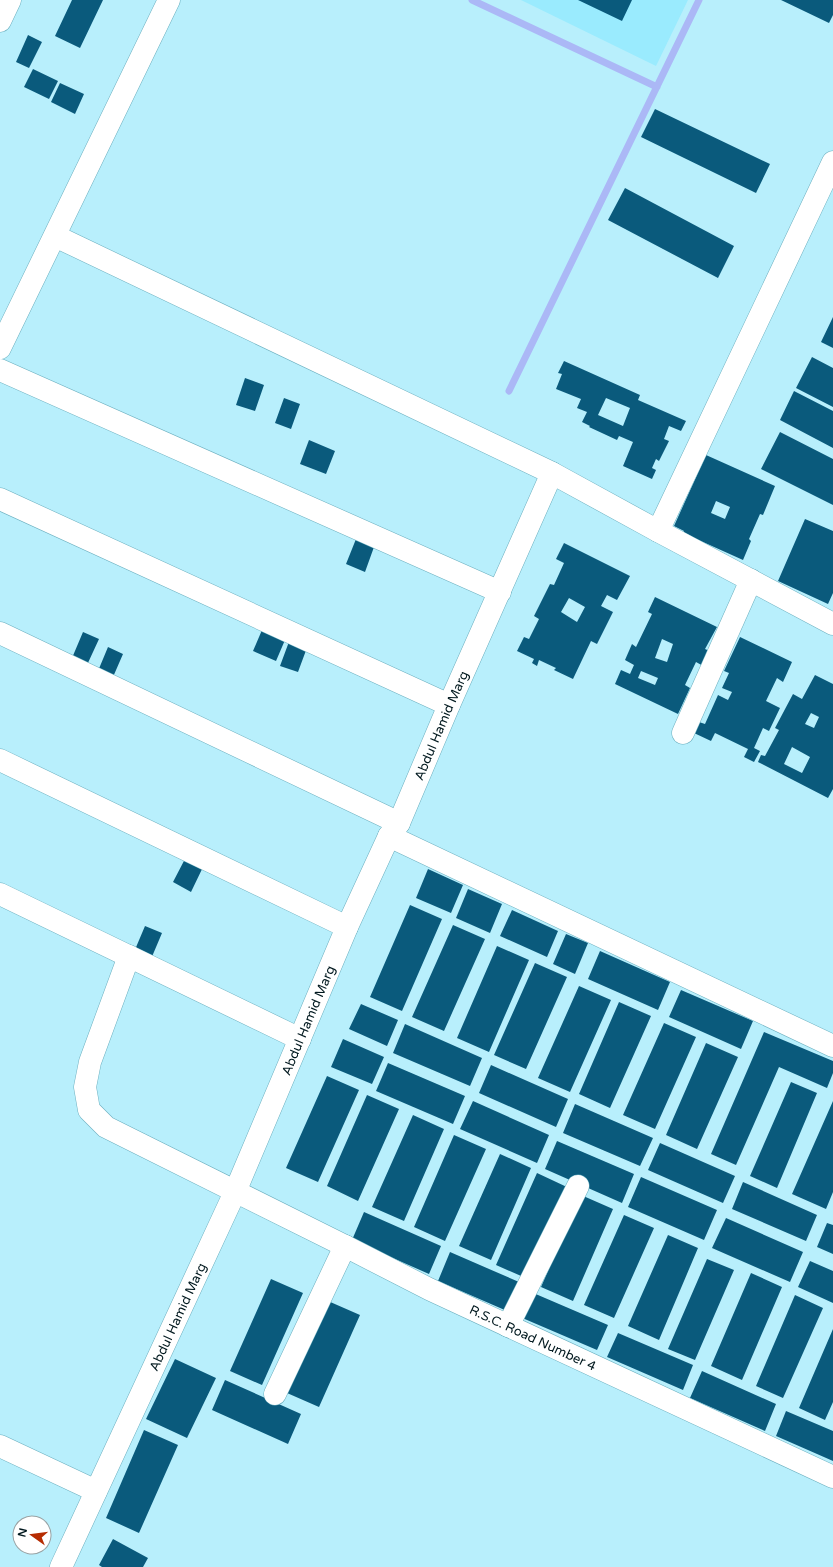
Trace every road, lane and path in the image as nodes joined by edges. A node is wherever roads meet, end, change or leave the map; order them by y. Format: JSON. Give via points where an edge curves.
{"nodes":[{"id":1,"x":10,"y":0,"type":"edge"},
{"id":2,"x":169,"y":0,"type":"edge"},
{"id":3,"x":0,"y":21,"type":"edge"},
{"id":4,"x":832,"y":168,"type":"edge"},
{"id":5,"x":55,"y":236,"type":"junction"},
{"id":6,"x":0,"y":348,"type":"edge"},
{"id":7,"x":0,"y":370,"type":"edge"},
{"id":8,"x":552,"y":472,"type":"junction"},
{"id":9,"x":0,"y":499,"type":"edge"},
{"id":10,"x":658,"y":531,"type":"junction"},
{"id":11,"x":751,"y":580,"type":"junction"},
{"id":12,"x":500,"y":592,"type":"junction"},
{"id":13,"x":833,"y":624,"type":"edge"},
{"id":14,"x":0,"y":633,"type":"edge"},
{"id":15,"x":450,"y":705,"type":"junction"},
{"id":16,"x":682,"y":733,"type":"dead end"},
{"id":17,"x":0,"y":760,"type":"edge"},
{"id":18,"x":394,"y":830,"type":"junction"},
{"id":19,"x":0,"y":894,"type":"edge"},
{"id":20,"x":347,"y":927,"type":"junction"},
{"id":21,"x":129,"y":956,"type":"junction"},
{"id":22,"x":300,"y":1039,"type":"junction"},
{"id":23,"x":833,"y":1046,"type":"edge"},
{"id":24,"x":578,"y":1186,"type":"dead end"},
{"id":25,"x":236,"y":1192,"type":"junction"},
{"id":26,"x":345,"y":1246,"type":"junction"},
{"id":27,"x":508,"y":1326,"type":"junction"},
{"id":28,"x":275,"y":1394,"type":"dead end"},
{"id":29,"x":0,"y":1446,"type":"edge"},
{"id":30,"x":833,"y":1477,"type":"edge"},
{"id":31,"x":96,"y":1491,"type":"junction"},
{"id":32,"x":61,"y":1567,"type":"edge"}],
"edges":[{"from":1,"to":3,"type":"street"},
{"from":2,"to":5,"type":"street"},
{"from":4,"to":10,"type":"street"},
{"from":5,"to":6,"type":"street"},
{"from":5,"to":8,"type":"street"},
{"from":7,"to":12,"type":"street"},
{"from":8,"to":10,"type":"street"},
{"from":8,"to":12,"type":"street","name":"Abdul Hamid Marg"},
{"from":9,"to":15,"type":"street"},
{"from":10,"to":11,"type":"street"},
{"from":11,"to":13,"type":"street"},
{"from":11,"to":16,"type":"street"},
{"from":12,"to":15,"type":"street","name":"Abdul Hamid Marg"},
{"from":14,"to":18,"type":"street"},
{"from":15,"to":18,"type":"street","name":"Abdul Hamid Marg"},
{"from":17,"to":20,"type":"street"},
{"from":18,"to":20,"type":"street","name":"Abdul Hamid Marg"},
{"from":18,"to":23,"type":"street"},
{"from":19,"to":21,"type":"street"},
{"from":20,"to":22,"type":"street","name":"Abdul Hamid Marg"},
{"from":21,"to":22,"type":"street"},
{"from":21,"to":25,"type":"street","name":"R.S.C. Road Number 4","via":[[90,1062],[85,1087],[89,1110],[106,1128]]},
{"from":22,"to":25,"type":"street","name":"Abdul Hamid Marg"},
{"from":24,"to":27,"type":"street"},
{"from":25,"to":26,"type":"street","name":"R.S.C. Road Number 4"},
{"from":25,"to":31,"type":"street","name":"Abdul Hamid Marg"},
{"from":26,"to":27,"type":"street","name":"R.S.C. Road Number 4"},
{"from":26,"to":28,"type":"street"},
{"from":27,"to":30,"type":"street","name":"R.S.C. Road Number 4"},
{"from":29,"to":31,"type":"street"},
{"from":31,"to":32,"type":"street","name":"Abdul Hamid Marg"}]}
